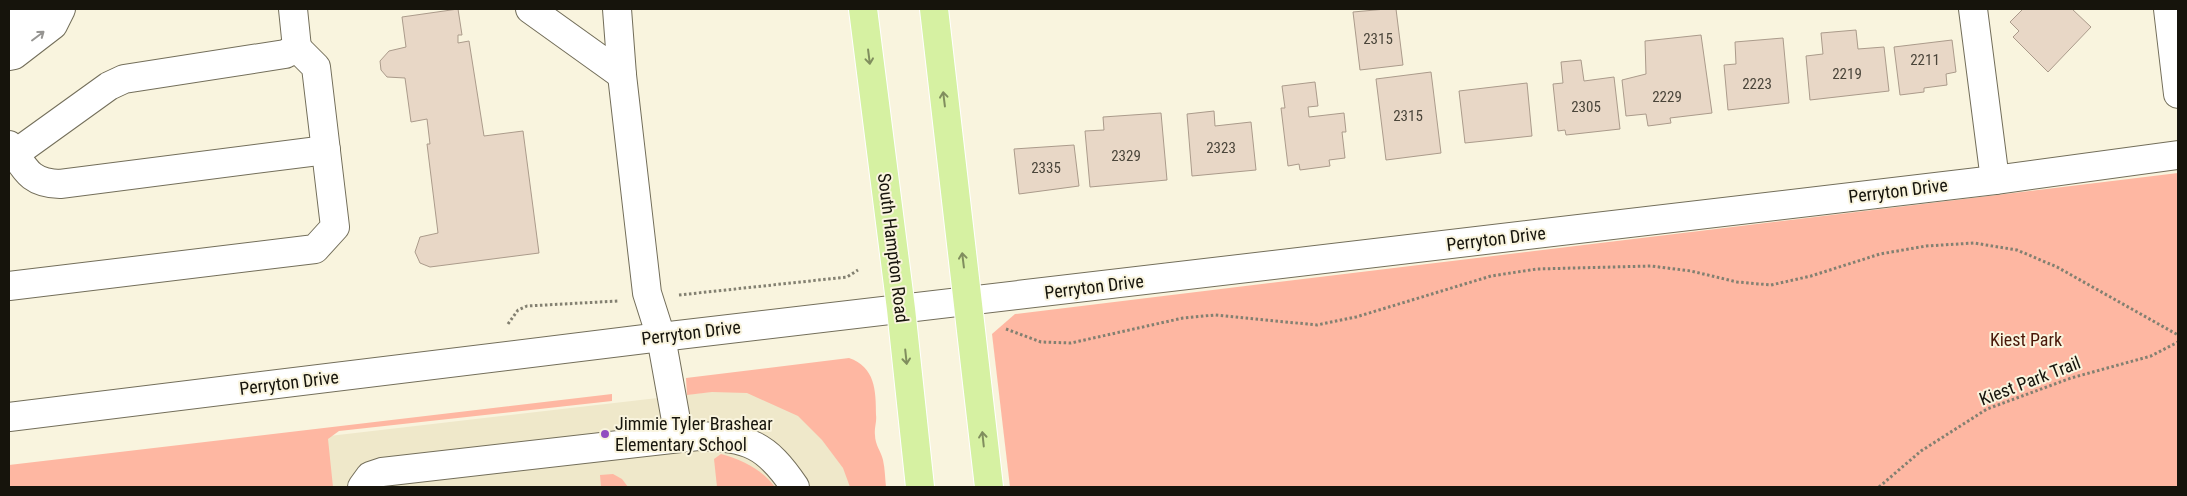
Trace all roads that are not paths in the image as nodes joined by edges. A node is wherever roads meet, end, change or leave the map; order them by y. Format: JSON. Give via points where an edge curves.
{"nodes":[{"id":1,"x":34,"y":9,"type":"edge"},
{"id":2,"x":61,"y":9,"type":"edge"},
{"id":3,"x":293,"y":9,"type":"edge"},
{"id":4,"x":530,"y":9,"type":"edge"},
{"id":5,"x":617,"y":9,"type":"edge"},
{"id":6,"x":864,"y":9,"type":"edge"},
{"id":7,"x":934,"y":9,"type":"edge"},
{"id":8,"x":1973,"y":9,"type":"edge"},
{"id":9,"x":2168,"y":9,"type":"edge"},
{"id":10,"x":9,"y":28,"type":"edge"},
{"id":11,"x":297,"y":48,"type":"junction"},
{"id":12,"x":9,"y":56,"type":"edge"},
{"id":13,"x":622,"y":75,"type":"junction"},
{"id":14,"x":2178,"y":94,"type":"edge"},
{"id":15,"x":326,"y":150,"type":"junction"},
{"id":16,"x":11,"y":152,"type":"edge"},
{"id":17,"x":2178,"y":155,"type":"edge"},
{"id":18,"x":1995,"y":180,"type":"junction"},
{"id":19,"x":9,"y":286,"type":"edge"},
{"id":20,"x":968,"y":301,"type":"junction"},
{"id":21,"x":901,"y":310,"type":"junction"},
{"id":22,"x":661,"y":337,"type":"junction"},
{"id":23,"x":9,"y":417,"type":"edge"},
{"id":24,"x":679,"y":437,"type":"junction"},
{"id":25,"x":362,"y":487,"type":"edge"},
{"id":26,"x":795,"y":487,"type":"edge"},
{"id":27,"x":920,"y":487,"type":"edge"},
{"id":28,"x":989,"y":487,"type":"edge"}],
"edges":[{"from":1,"to":10,"type":"street"},
{"from":12,"to":2,"type":"street","one_way":true,"via":[[53,25]]},
{"from":3,"to":11,"type":"street"},
{"from":4,"to":13,"type":"street"},
{"from":5,"to":13,"type":"street"},
{"from":6,"to":21,"type":"main road","name":"South Hampton Road","one_way":true},
{"from":20,"to":7,"type":"main road","one_way":true},
{"from":8,"to":18,"type":"street"},
{"from":9,"to":14,"type":"street"},
{"from":11,"to":15,"type":"street","via":[[316,67]]},
{"from":11,"to":16,"type":"street","via":[[285,54],[124,79]]},
{"from":13,"to":22,"type":"street","via":[[647,293]]},
{"from":15,"to":16,"type":"street","via":[[60,184],[35,179]]},
{"from":15,"to":19,"type":"street","via":[[335,228],[315,249]]},
{"from":17,"to":18,"type":"street","name":"Perryton Drive"},
{"from":18,"to":20,"type":"street","name":"Perryton Drive"},
{"from":20,"to":21,"type":"street","name":"Perryton Drive"},
{"from":28,"to":20,"type":"main road","one_way":true},
{"from":21,"to":22,"type":"street","name":"Perryton Drive"},
{"from":21,"to":27,"type":"main road","name":"South Hampton Road","one_way":true},
{"from":22,"to":23,"type":"street","name":"Perryton Drive"},
{"from":22,"to":24,"type":"street"},
{"from":24,"to":25,"type":"street","via":[[382,472],[370,476]]},
{"from":24,"to":26,"type":"street","via":[[727,437],[754,446],[770,455]]}]}
